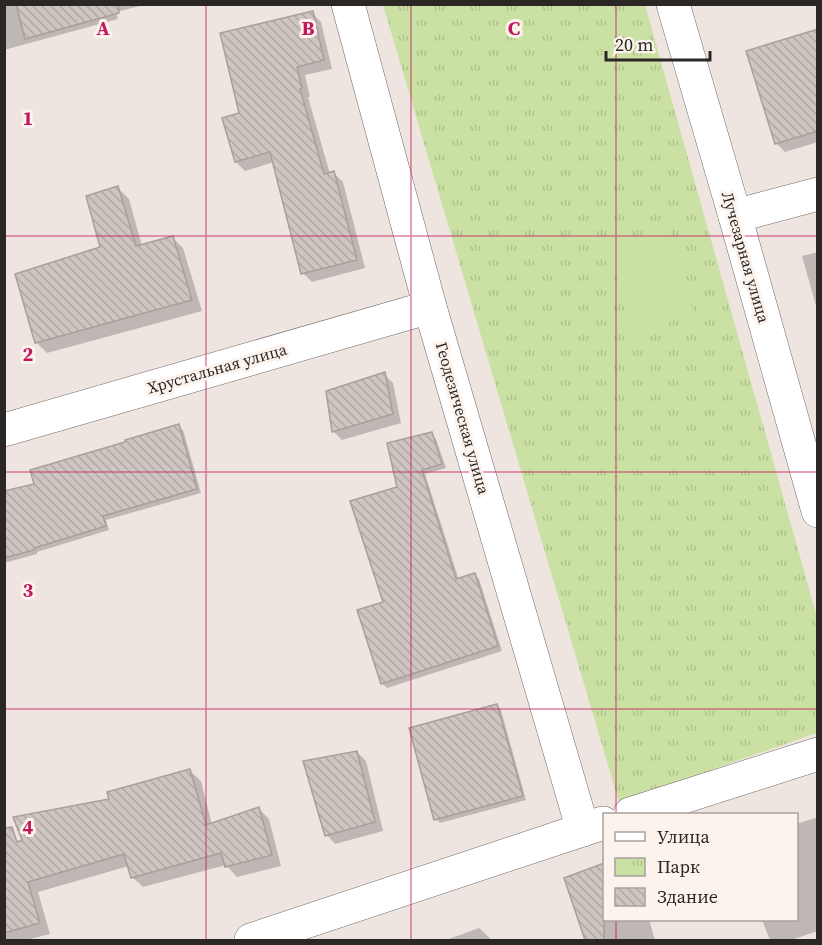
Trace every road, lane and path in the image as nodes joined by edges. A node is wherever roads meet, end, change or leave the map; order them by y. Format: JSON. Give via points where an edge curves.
{"nodes":[{"id":1,"x":348,"y":4,"type":"edge"},
{"id":2,"x":673,"y":4,"type":"edge"},
{"id":3,"x":818,"y":194,"type":"edge"},
{"id":4,"x":735,"y":216,"type":"junction"},
{"id":5,"x":430,"y":306,"type":"junction"},
{"id":6,"x":4,"y":430,"type":"edge"},
{"id":7,"x":818,"y":511,"type":"edge"},
{"id":8,"x":818,"y":754,"type":"edge"},
{"id":9,"x":633,"y":813,"type":"edge"},
{"id":10,"x":594,"y":826,"type":"edge"},
{"id":11,"x":251,"y":940,"type":"edge"}],
"edges":[{"from":1,"to":5,"type":"street","name":"Геодезическая улица"},
{"from":2,"to":4,"type":"street","name":"Лучезарная улица"},
{"from":3,"to":4,"type":"street"},
{"from":4,"to":7,"type":"street","name":"Лучезарная улица"},
{"from":5,"to":6,"type":"street","name":"Хрустальная улица"},
{"from":5,"to":10,"type":"street","name":"Геодезическая улица"},
{"from":8,"to":9,"type":"street"},
{"from":10,"to":11,"type":"street"}]}
